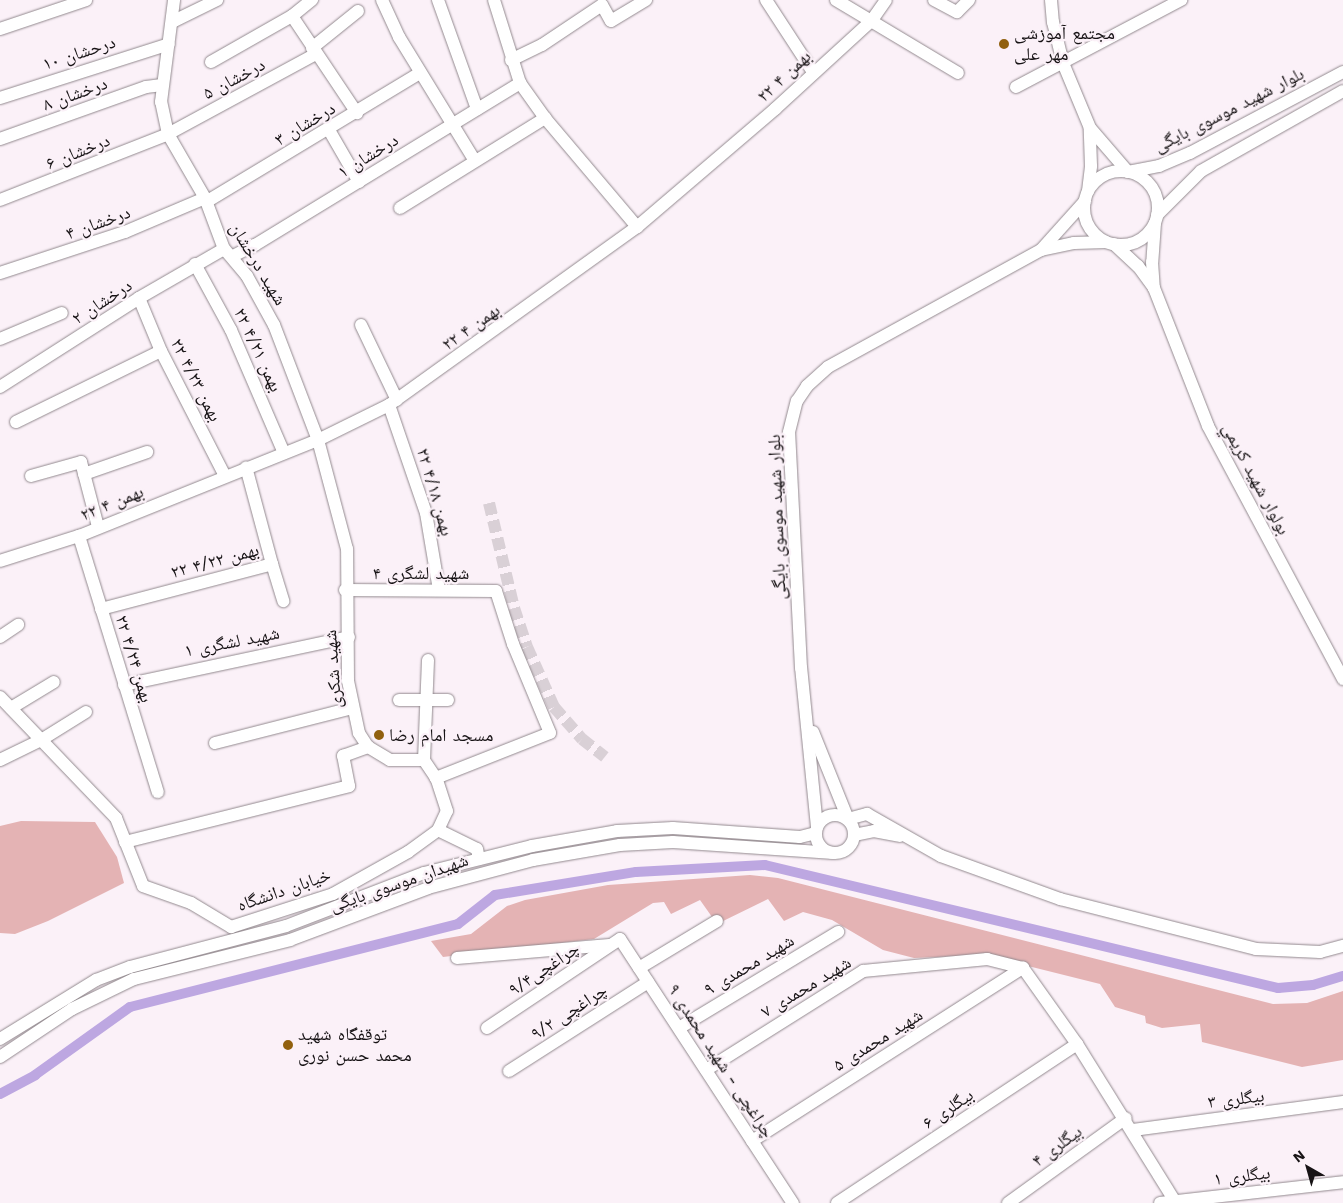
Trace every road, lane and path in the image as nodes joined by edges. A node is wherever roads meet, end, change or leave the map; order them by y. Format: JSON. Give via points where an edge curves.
{"nodes":[{"id":1,"x":86,"y":0,"type":"edge"},
{"id":2,"x":174,"y":0,"type":"edge"},
{"id":3,"x":217,"y":0,"type":"edge"},
{"id":4,"x":312,"y":0,"type":"edge"},
{"id":5,"x":382,"y":0,"type":"edge"},
{"id":6,"x":438,"y":0,"type":"edge"},
{"id":7,"x":646,"y":0,"type":"edge"},
{"id":8,"x":766,"y":0,"type":"edge"},
{"id":9,"x":836,"y":0,"type":"edge"},
{"id":10,"x":886,"y":0,"type":"edge"},
{"id":11,"x":934,"y":0,"type":"edge"},
{"id":12,"x":969,"y":0,"type":"edge"},
{"id":13,"x":1051,"y":0,"type":"edge"},
{"id":14,"x":1180,"y":0,"type":"edge"},
{"id":15,"x":498,"y":1,"type":"edge"},
{"id":16,"x":358,"y":11,"type":"dead end"},
{"id":17,"x":292,"y":16,"type":"junction"},
{"id":18,"x":872,"y":20,"type":"junction"},
{"id":19,"x":174,"y":21,"type":"junction"},
{"id":20,"x":0,"y":29,"type":"edge"},
{"id":21,"x":169,"y":44,"type":"junction"},
{"id":22,"x":314,"y":51,"type":"junction"},
{"id":23,"x":511,"y":60,"type":"junction"},
{"id":24,"x":211,"y":62,"type":"dead end"},
{"id":25,"x":1063,"y":63,"type":"junction"},
{"id":26,"x":813,"y":72,"type":"junction"},
{"id":27,"x":1343,"y":72,"type":"edge"},
{"id":28,"x":420,"y":73,"type":"junction"},
{"id":29,"x":958,"y":73,"type":"dead end"},
{"id":30,"x":520,"y":83,"type":"junction"},
{"id":31,"x":162,"y":85,"type":"junction"},
{"id":32,"x":1016,"y":87,"type":"dead end"},
{"id":33,"x":1343,"y":91,"type":"edge"},
{"id":34,"x":0,"y":98,"type":"edge"},
{"id":35,"x":477,"y":109,"type":"junction"},
{"id":36,"x":357,"y":113,"type":"junction"},
{"id":37,"x":545,"y":118,"type":"junction"},
{"id":38,"x":452,"y":124,"type":"junction"},
{"id":39,"x":1090,"y":128,"type":"junction"},
{"id":40,"x":330,"y":130,"type":"junction"},
{"id":41,"x":168,"y":134,"type":"junction"},
{"id":42,"x":0,"y":139,"type":"edge"},
{"id":43,"x":475,"y":161,"type":"junction"},
{"id":44,"x":1128,"y":172,"type":"junction"},
{"id":45,"x":359,"y":182,"type":"junction"},
{"id":46,"x":1086,"y":197,"type":"junction"},
{"id":47,"x":0,"y":200,"type":"edge"},
{"id":48,"x":205,"y":200,"type":"junction"},
{"id":49,"x":400,"y":208,"type":"dead end"},
{"id":50,"x":1156,"y":219,"type":"junction"},
{"id":51,"x":638,"y":227,"type":"junction"},
{"id":52,"x":1110,"y":243,"type":"junction"},
{"id":53,"x":1042,"y":250,"type":"junction"},
{"id":54,"x":228,"y":252,"type":"junction"},
{"id":55,"x":195,"y":264,"type":"junction"},
{"id":56,"x":0,"y":273,"type":"edge"},
{"id":57,"x":1154,"y":288,"type":"junction"},
{"id":58,"x":139,"y":298,"type":"junction"},
{"id":59,"x":62,"y":313,"type":"dead end"},
{"id":60,"x":361,"y":325,"type":"dead end"},
{"id":61,"x":0,"y":339,"type":"edge"},
{"id":62,"x":161,"y":351,"type":"junction"},
{"id":63,"x":0,"y":387,"type":"edge"},
{"id":64,"x":393,"y":402,"type":"junction"},
{"id":65,"x":16,"y":422,"type":"dead end"},
{"id":66,"x":318,"y":440,"type":"junction"},
{"id":67,"x":147,"y":452,"type":"dead end"},
{"id":68,"x":284,"y":453,"type":"junction"},
{"id":69,"x":83,"y":468,"type":"junction"},
{"id":70,"x":246,"y":468,"type":"junction"},
{"id":71,"x":31,"y":476,"type":"dead end"},
{"id":72,"x":225,"y":476,"type":"junction"},
{"id":73,"x":98,"y":528,"type":"junction"},
{"id":74,"x":79,"y":536,"type":"junction"},
{"id":75,"x":0,"y":560,"type":"edge"},
{"id":76,"x":272,"y":564,"type":"junction"},
{"id":77,"x":345,"y":590,"type":"junction"},
{"id":78,"x":439,"y":590,"type":"junction"},
{"id":79,"x":282,"y":601,"type":"dead end"},
{"id":80,"x":101,"y":609,"type":"junction"},
{"id":81,"x":18,"y":625,"type":"dead end"},
{"id":82,"x":0,"y":636,"type":"edge"},
{"id":83,"x":349,"y":637,"type":"junction"},
{"id":84,"x":428,"y":660,"type":"dead end"},
{"id":85,"x":1343,"y":679,"type":"edge"},
{"id":86,"x":54,"y":682,"type":"dead end"},
{"id":87,"x":124,"y":685,"type":"junction"},
{"id":88,"x":0,"y":697,"type":"edge"},
{"id":89,"x":399,"y":700,"type":"dead end"},
{"id":90,"x":426,"y":700,"type":"junction"},
{"id":91,"x":448,"y":700,"type":"dead end"},
{"id":92,"x":11,"y":708,"type":"junction"},
{"id":93,"x":352,"y":708,"type":"junction"},
{"id":94,"x":86,"y":712,"type":"dead end"},
{"id":95,"x":807,"y":713,"type":"junction"},
{"id":96,"x":41,"y":740,"type":"junction"},
{"id":97,"x":216,"y":743,"type":"dead end"},
{"id":98,"x":368,"y":747,"type":"junction"},
{"id":99,"x":0,"y":760,"type":"edge"},
{"id":100,"x":424,"y":760,"type":"junction"},
{"id":101,"x":436,"y":778,"type":"junction"},
{"id":102,"x":158,"y":792,"type":"dead end"},
{"id":103,"x":848,"y":819,"type":"junction"},
{"id":104,"x":438,"y":830,"type":"junction"},
{"id":105,"x":817,"y":830,"type":"junction"},
{"id":106,"x":854,"y":835,"type":"junction"},
{"id":107,"x":900,"y":836,"type":"junction"},
{"id":108,"x":125,"y":842,"type":"junction"},
{"id":109,"x":834,"y":853,"type":"junction"},
{"id":110,"x":479,"y":859,"type":"junction"},
{"id":111,"x":717,"y":922,"type":"dead end"},
{"id":112,"x":838,"y":932,"type":"dead end"},
{"id":113,"x":616,"y":942,"type":"junction"},
{"id":114,"x":1343,"y":946,"type":"edge"},
{"id":115,"x":457,"y":958,"type":"dead end"},
{"id":116,"x":639,"y":968,"type":"junction"},
{"id":117,"x":1023,"y":968,"type":"junction"},
{"id":118,"x":648,"y":982,"type":"junction"},
{"id":119,"x":487,"y":1028,"type":"dead end"},
{"id":120,"x":679,"y":1028,"type":"junction"},
{"id":121,"x":0,"y":1039,"type":"edge"},
{"id":122,"x":1077,"y":1044,"type":"junction"},
{"id":123,"x":0,"y":1056,"type":"edge"},
{"id":124,"x":706,"y":1070,"type":"junction"},
{"id":125,"x":509,"y":1071,"type":"dead end"},
{"id":126,"x":1343,"y":1102,"type":"edge"},
{"id":127,"x":1126,"y":1118,"type":"junction"},
{"id":128,"x":1133,"y":1130,"type":"junction"},
{"id":129,"x":752,"y":1141,"type":"junction"},
{"id":130,"x":1343,"y":1182,"type":"edge"},
{"id":131,"x":1176,"y":1202,"type":"edge"},
{"id":132,"x":793,"y":1203,"type":"edge"},
{"id":133,"x":837,"y":1203,"type":"edge"},
{"id":134,"x":1008,"y":1203,"type":"edge"},
{"id":135,"x":1160,"y":1203,"type":"edge"}],
"edges":[{"from":1,"to":20,"type":"street"},
{"from":2,"to":19,"type":"street","name":"شهید درخشان"},
{"from":3,"to":19,"type":"street"},
{"from":4,"to":17,"type":"street"},
{"from":5,"to":28,"type":"street"},
{"from":6,"to":35,"type":"street"},
{"from":7,"to":23,"type":"street","via":[[611,21],[602,5],[542,45]]},
{"from":8,"to":26,"type":"street"},
{"from":9,"to":18,"type":"street"},
{"from":10,"to":18,"type":"street","name":"۲۲ بهمن ۴"},
{"from":11,"to":12,"type":"street","via":[[957,12]]},
{"from":13,"to":25,"type":"street"},
{"from":14,"to":25,"type":"street"},
{"from":15,"to":23,"type":"street"},
{"from":16,"to":22,"type":"street","name":"درخشان ۵"},
{"from":17,"to":22,"type":"street"},
{"from":17,"to":24,"type":"street"},
{"from":18,"to":26,"type":"street","name":"۲۲ بهمن ۴"},
{"from":18,"to":29,"type":"street"},
{"from":19,"to":21,"type":"street","name":"شهید درخشان"},
{"from":21,"to":31,"type":"street","name":"شهید درخشان"},
{"from":21,"to":34,"type":"street","name":"درحشان ۱۰"},
{"from":22,"to":36,"type":"street"},
{"from":22,"to":41,"type":"street","name":"درخشان ۵"},
{"from":23,"to":30,"type":"street"},
{"from":25,"to":32,"type":"street"},
{"from":25,"to":39,"type":"street"},
{"from":26,"to":51,"type":"street","name":"۲۲ بهمن ۴","via":[[775,109]]},
{"from":27,"to":44,"type":"street","name":"بلوار شهید موسوی بایگی","via":[[1190,153],[1159,166]]},
{"from":28,"to":36,"type":"street","name":"درخشان ۳"},
{"from":28,"to":38,"type":"street"},
{"from":30,"to":35,"type":"street","name":"درخشان ۱"},
{"from":30,"to":37,"type":"street"},
{"from":31,"to":41,"type":"street","name":"شهید درخشان","via":[[161,102]]},
{"from":31,"to":42,"type":"street","name":"درخشان ۸","via":[[146,87]]},
{"from":33,"to":50,"type":"street","name":"بلوار شهید موسوی بایگی","via":[[1201,171]]},
{"from":35,"to":38,"type":"street","name":"درخشان ۱"},
{"from":36,"to":40,"type":"street","name":"درخشان ۳"},
{"from":37,"to":43,"type":"street"},
{"from":37,"to":51,"type":"street"},
{"from":38,"to":43,"type":"street"},
{"from":38,"to":45,"type":"street","name":"درخشان ۱"},
{"from":39,"to":44,"type":"street"},
{"from":39,"to":46,"type":"street","via":[[1091,166]]},
{"from":40,"to":45,"type":"street"},
{"from":40,"to":48,"type":"street","name":"درخشان ۳"},
{"from":41,"to":47,"type":"street","name":"درخشان ۶"},
{"from":41,"to":48,"type":"street","name":"شهید درخشان"},
{"from":43,"to":49,"type":"street"},
{"from":44,"to":46,"type":"street","via":[[1104,176]]},
{"from":44,"to":50,"type":"street","via":[[1149,184],[1156,199]]},
{"from":45,"to":54,"type":"street","name":"درخشان ۱"},
{"from":46,"to":52,"type":"street","via":[[1088,225]]},
{"from":46,"to":53,"type":"street","name":"بلوار شهید موسوی بایگی"},
{"from":48,"to":54,"type":"street","name":"شهید درخشان"},
{"from":48,"to":56,"type":"street","name":"درخشان ۴","via":[[125,232]]},
{"from":50,"to":52,"type":"street","via":[[1138,241]]},
{"from":50,"to":57,"type":"street","name":"بولوار شهيد كريمي"},
{"from":51,"to":64,"type":"street","name":"۲۲ بهمن ۴"},
{"from":52,"to":53,"type":"street","name":"بلوار شهید موسوی بایگی","via":[[1074,243]]},
{"from":52,"to":57,"type":"street","name":"بولوار شهيد كريمي","via":[[1138,266]]},
{"from":53,"to":95,"type":"street","name":"بلوار شهید موسوی بایگی","via":[[828,367],[807,386],[797,401],[789,432],[801,668]]},
{"from":54,"to":55,"type":"street","name":"درخشان ۲"},
{"from":54,"to":66,"type":"street","name":"شهید درخشان","via":[[274,324]]},
{"from":55,"to":58,"type":"street","name":"درخشان ۲"},
{"from":55,"to":68,"type":"street","name":"۲۲ بهمن ۴/۲۱","via":[[231,330]]},
{"from":57,"to":85,"type":"street","name":"بولوار شهيد كريمي","via":[[1208,426]]},
{"from":58,"to":62,"type":"street","name":"۲۲ بهمن ۴/۲۳"},
{"from":58,"to":63,"type":"street","name":"درخشان ۲"},
{"from":59,"to":61,"type":"street"},
{"from":60,"to":64,"type":"street","name":"۲۲ بهمن ۴/۱۸"},
{"from":62,"to":65,"type":"street"},
{"from":62,"to":72,"type":"street","name":"۲۲ بهمن ۴/۲۳"},
{"from":64,"to":66,"type":"street","name":"۲۲ بهمن ۴"},
{"from":64,"to":78,"type":"street","name":"۲۲ بهمن ۴/۱۸","via":[[426,513]]},
{"from":66,"to":68,"type":"street","name":"۲۲ بهمن ۴"},
{"from":66,"to":77,"type":"street","name":"شهید درخشان","via":[[347,549]]},
{"from":67,"to":69,"type":"street"},
{"from":68,"to":70,"type":"street","name":"۲۲ بهمن ۴"},
{"from":69,"to":71,"type":"street"},
{"from":69,"to":73,"type":"street"},
{"from":70,"to":72,"type":"street","name":"۲۲ بهمن ۴"},
{"from":70,"to":76,"type":"street","name":"۲۲ بهمن ۴/۲۲"},
{"from":72,"to":73,"type":"street","name":"۲۲ بهمن ۴"},
{"from":73,"to":74,"type":"street","name":"۲۲ بهمن ۴"},
{"from":74,"to":75,"type":"street","name":"۲۲ بهمن ۴"},
{"from":74,"to":80,"type":"street","name":"۲۲ بهمن ۴/۲۴"},
{"from":76,"to":79,"type":"street"},
{"from":76,"to":80,"type":"street","name":"۲۲ بهمن ۴/۲۲"},
{"from":77,"to":78,"type":"street","name":"شهید لشگری ۴"},
{"from":77,"to":83,"type":"street","name":"شهید شکری"},
{"from":78,"to":101,"type":"street","name":"شهید لشگری ۴","via":[[496,591],[513,644],[550,733]]},
{"from":80,"to":87,"type":"street","name":"۲۲ بهمن ۴/۲۴"},
{"from":81,"to":82,"type":"street"},
{"from":83,"to":87,"type":"street","name":"شهید لشگری ۱"},
{"from":83,"to":93,"type":"street","name":"شهید شکری","via":[[348,681]]},
{"from":84,"to":90,"type":"street"},
{"from":86,"to":92,"type":"street"},
{"from":87,"to":102,"type":"street","name":"۲۲ بهمن ۴/۲۴"},
{"from":88,"to":92,"type":"street","name":"خیابان دانشگاه"},
{"from":89,"to":90,"type":"street"},
{"from":90,"to":91,"type":"street"},
{"from":90,"to":100,"type":"street"},
{"from":92,"to":96,"type":"street","name":"خیابان دانشگاه"},
{"from":93,"to":97,"type":"street"},
{"from":93,"to":98,"type":"street","name":"شهید شکری","via":[[359,733]]},
{"from":94,"to":96,"type":"street"},
{"from":95,"to":103,"type":"street","name":"بلوار شهید موسوی بایگی"},
{"from":95,"to":105,"type":"street","name":"بلوار شهید موسوی بایگی"},
{"from":96,"to":99,"type":"street"},
{"from":96,"to":108,"type":"street","name":"خیابان دانشگاه","via":[[116,818]]},
{"from":98,"to":100,"type":"street","via":[[390,760]]},
{"from":98,"to":108,"type":"street","via":[[343,756],[350,786]]},
{"from":100,"to":101,"type":"street"},
{"from":101,"to":104,"type":"street","via":[[448,811]]},
{"from":103,"to":105,"type":"street","via":[[830,815]]},
{"from":103,"to":106,"type":"street"},
{"from":103,"to":107,"type":"street","via":[[867,814]]},
{"from":104,"to":108,"type":"street","name":"خیابان دانشگاه","via":[[408,852],[333,894],[230,927],[191,903],[143,886]]},
{"from":104,"to":110,"type":"street","via":[[477,849]]},
{"from":105,"to":109,"type":"street","via":[[823,849]]},
{"from":105,"to":110,"type":"street","name":"شهیدان موسوی بایگی","via":[[800,837],[673,828],[617,831]]},
{"from":106,"to":107,"type":"street","via":[[874,831]]},
{"from":106,"to":109,"type":"street","via":[[850,846]]},
{"from":107,"to":114,"type":"street","via":[[941,856],[1060,899],[1246,947],[1320,952]]},
{"from":109,"to":123,"type":"street","name":"شهیدان موسوی بایگی","via":[[673,842],[620,845],[533,860],[428,888],[290,940],[134,979],[72,1009]]},
{"from":110,"to":121,"type":"street","name":"شهیدان موسوی بایگی","via":[[424,873],[286,926],[130,967],[64,997]]},
{"from":111,"to":116,"type":"street"},
{"from":112,"to":120,"type":"street","name":"شهید محمدی ۹"},
{"from":113,"to":115,"type":"street"},
{"from":113,"to":116,"type":"street","name":"۹ چراغچی - شهید محمدی"},
{"from":113,"to":119,"type":"street","name":"۹/۴چراغچی"},
{"from":116,"to":118,"type":"street","name":"۹ چراغچی - شهید محمدی"},
{"from":117,"to":122,"type":"street"},
{"from":117,"to":124,"type":"street","name":"شهید محمدی ۷","via":[[987,959],[863,971]]},
{"from":117,"to":129,"type":"street","name":"شهید محمدی ۵"},
{"from":118,"to":120,"type":"street","name":"۹ چراغچی - شهید محمدی"},
{"from":118,"to":125,"type":"street","name":"۹/۲ چراغچی"},
{"from":120,"to":124,"type":"street","name":"۹ چراغچی - شهید محمدی"},
{"from":122,"to":127,"type":"street"},
{"from":122,"to":133,"type":"street","name":"بیگلری ۶"},
{"from":124,"to":129,"type":"street","name":"۹ چراغچی - شهید محمدی"},
{"from":126,"to":128,"type":"street","name":"بیگلری ۳"},
{"from":127,"to":128,"type":"street"},
{"from":127,"to":134,"type":"street","name":"بیگلری ۴"},
{"from":128,"to":131,"type":"street"},
{"from":129,"to":132,"type":"street","name":"۹ چراغچی - شهید محمدی"},
{"from":130,"to":131,"type":"street","name":"بیگلری ۱"},
{"from":131,"to":135,"type":"street","name":"بیگلری ۱"}]}
